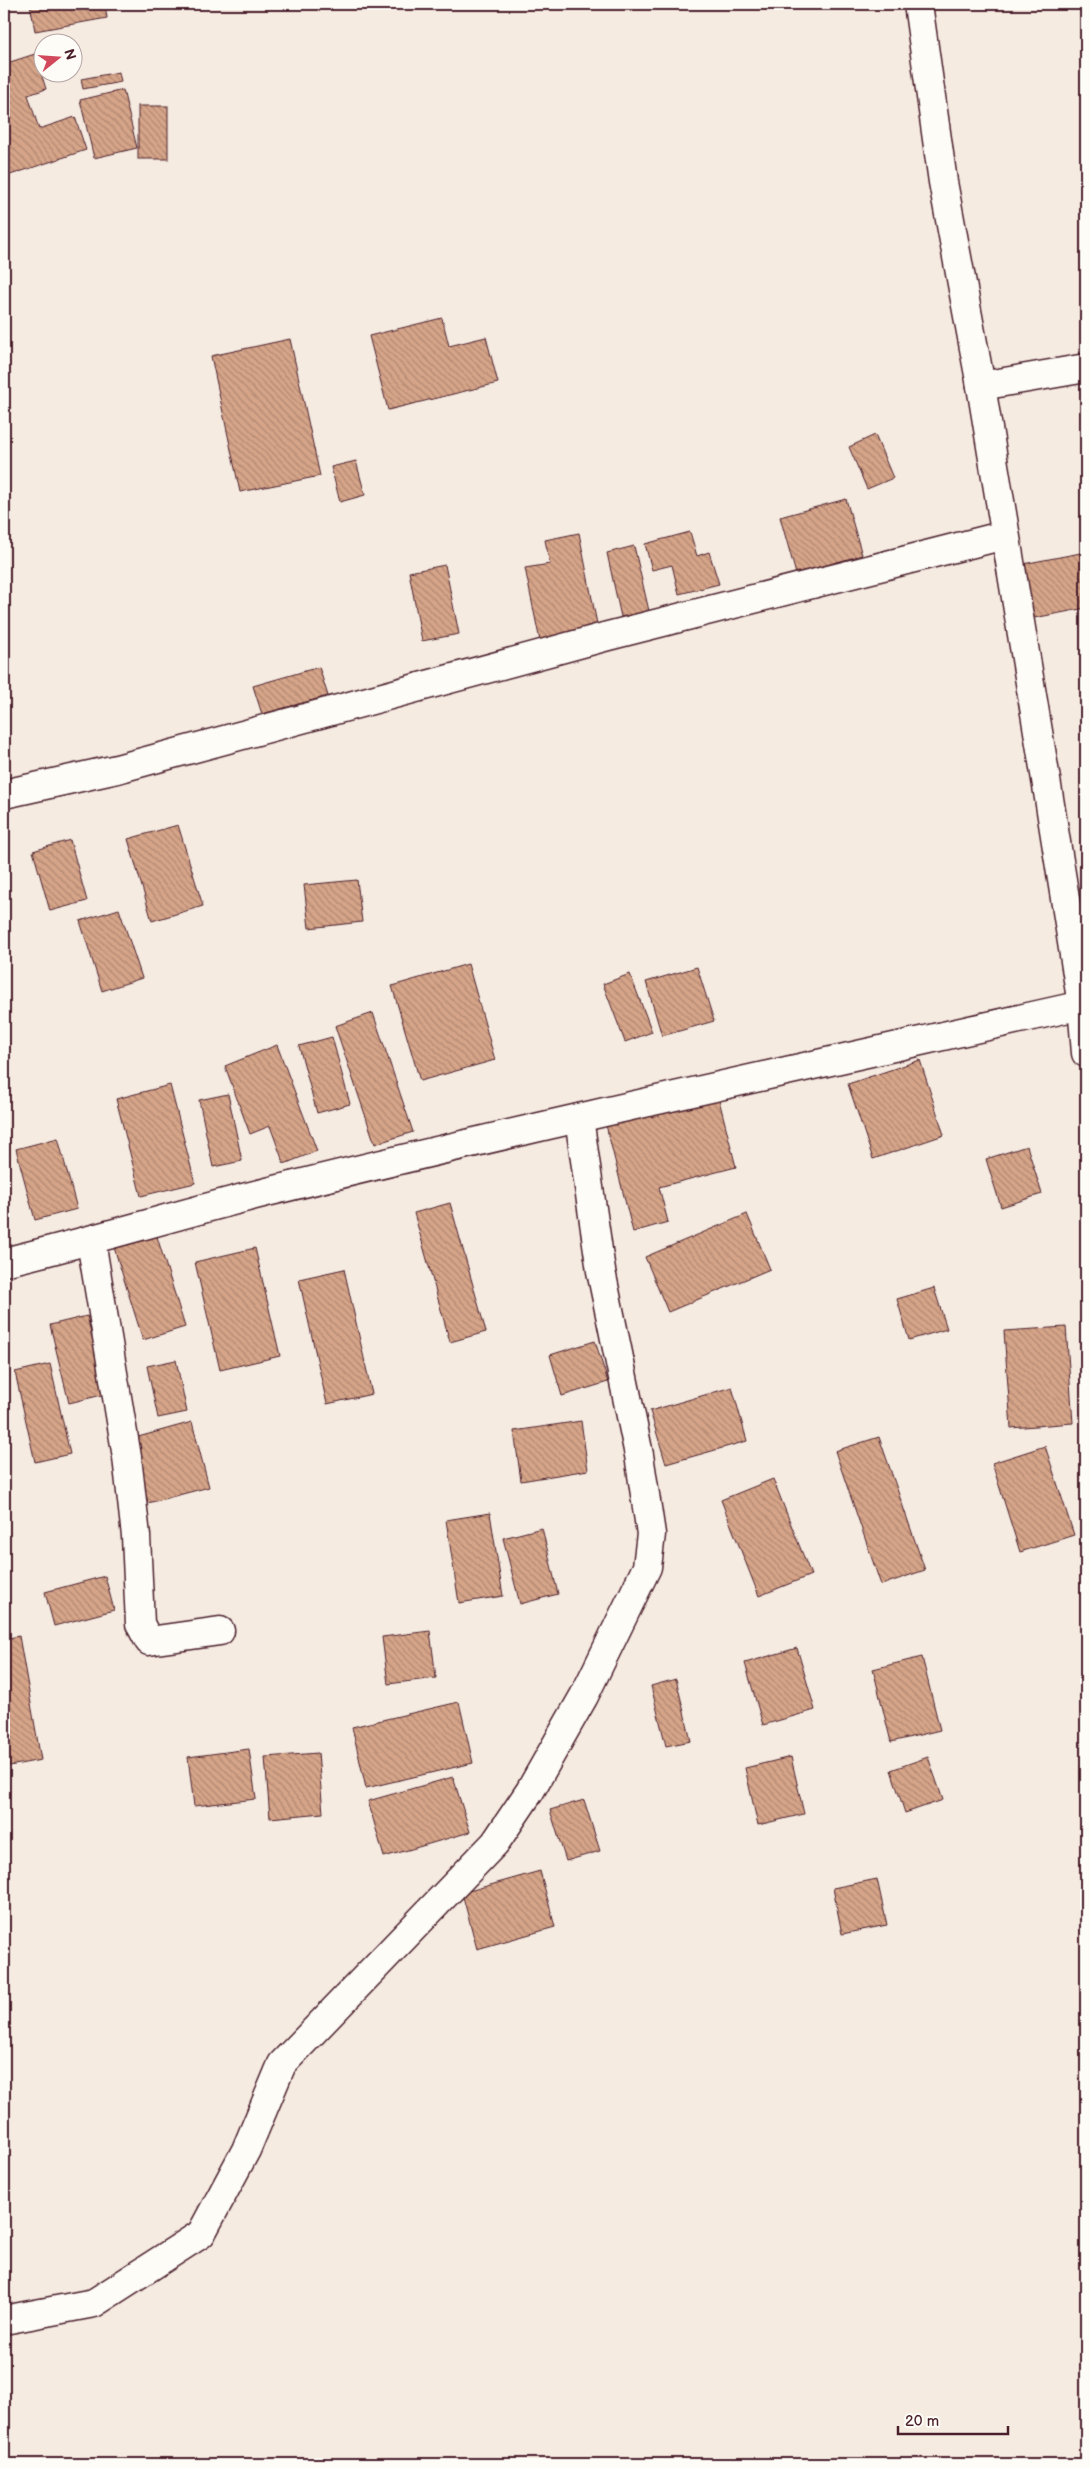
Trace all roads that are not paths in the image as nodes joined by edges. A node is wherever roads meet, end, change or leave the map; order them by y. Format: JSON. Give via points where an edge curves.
{"nodes":[{"id":1,"x":918,"y":4,"type":"edge"},
{"id":2,"x":1086,"y":368,"type":"edge"},
{"id":3,"x":981,"y":386,"type":"junction"},
{"id":4,"x":1004,"y":535,"type":"junction"},
{"id":5,"x":4,"y":794,"type":"edge"},
{"id":6,"x":1082,"y":1005,"type":"junction"},
{"id":7,"x":1086,"y":1053,"type":"edge"},
{"id":8,"x":579,"y":1118,"type":"junction"},
{"id":9,"x":91,"y":1241,"type":"junction"},
{"id":10,"x":4,"y":1262,"type":"edge"},
{"id":11,"x":220,"y":1631,"type":"dead end"},
{"id":12,"x":4,"y":2320,"type":"edge"}],
"edges":[{"from":1,"to":3,"type":"street","via":[[943,182]]},
{"from":2,"to":3,"type":"street"},
{"from":3,"to":4,"type":"street"},
{"from":4,"to":5,"type":"street","via":[[608,636],[117,769]]},
{"from":4,"to":6,"type":"street"},
{"from":6,"to":7,"type":"street"},
{"from":6,"to":8,"type":"street"},
{"from":8,"to":9,"type":"street","via":[[266,1192]]},
{"from":8,"to":12,"type":"street","via":[[601,1272],[651,1534],[647,1567],[584,1696],[530,1791],[495,1843],[282,2064],[246,2150],[201,2234],[94,2303]]},
{"from":9,"to":10,"type":"street"},
{"from":9,"to":11,"type":"street","via":[[127,1456],[136,1536],[140,1624],[149,1641]]}]}
